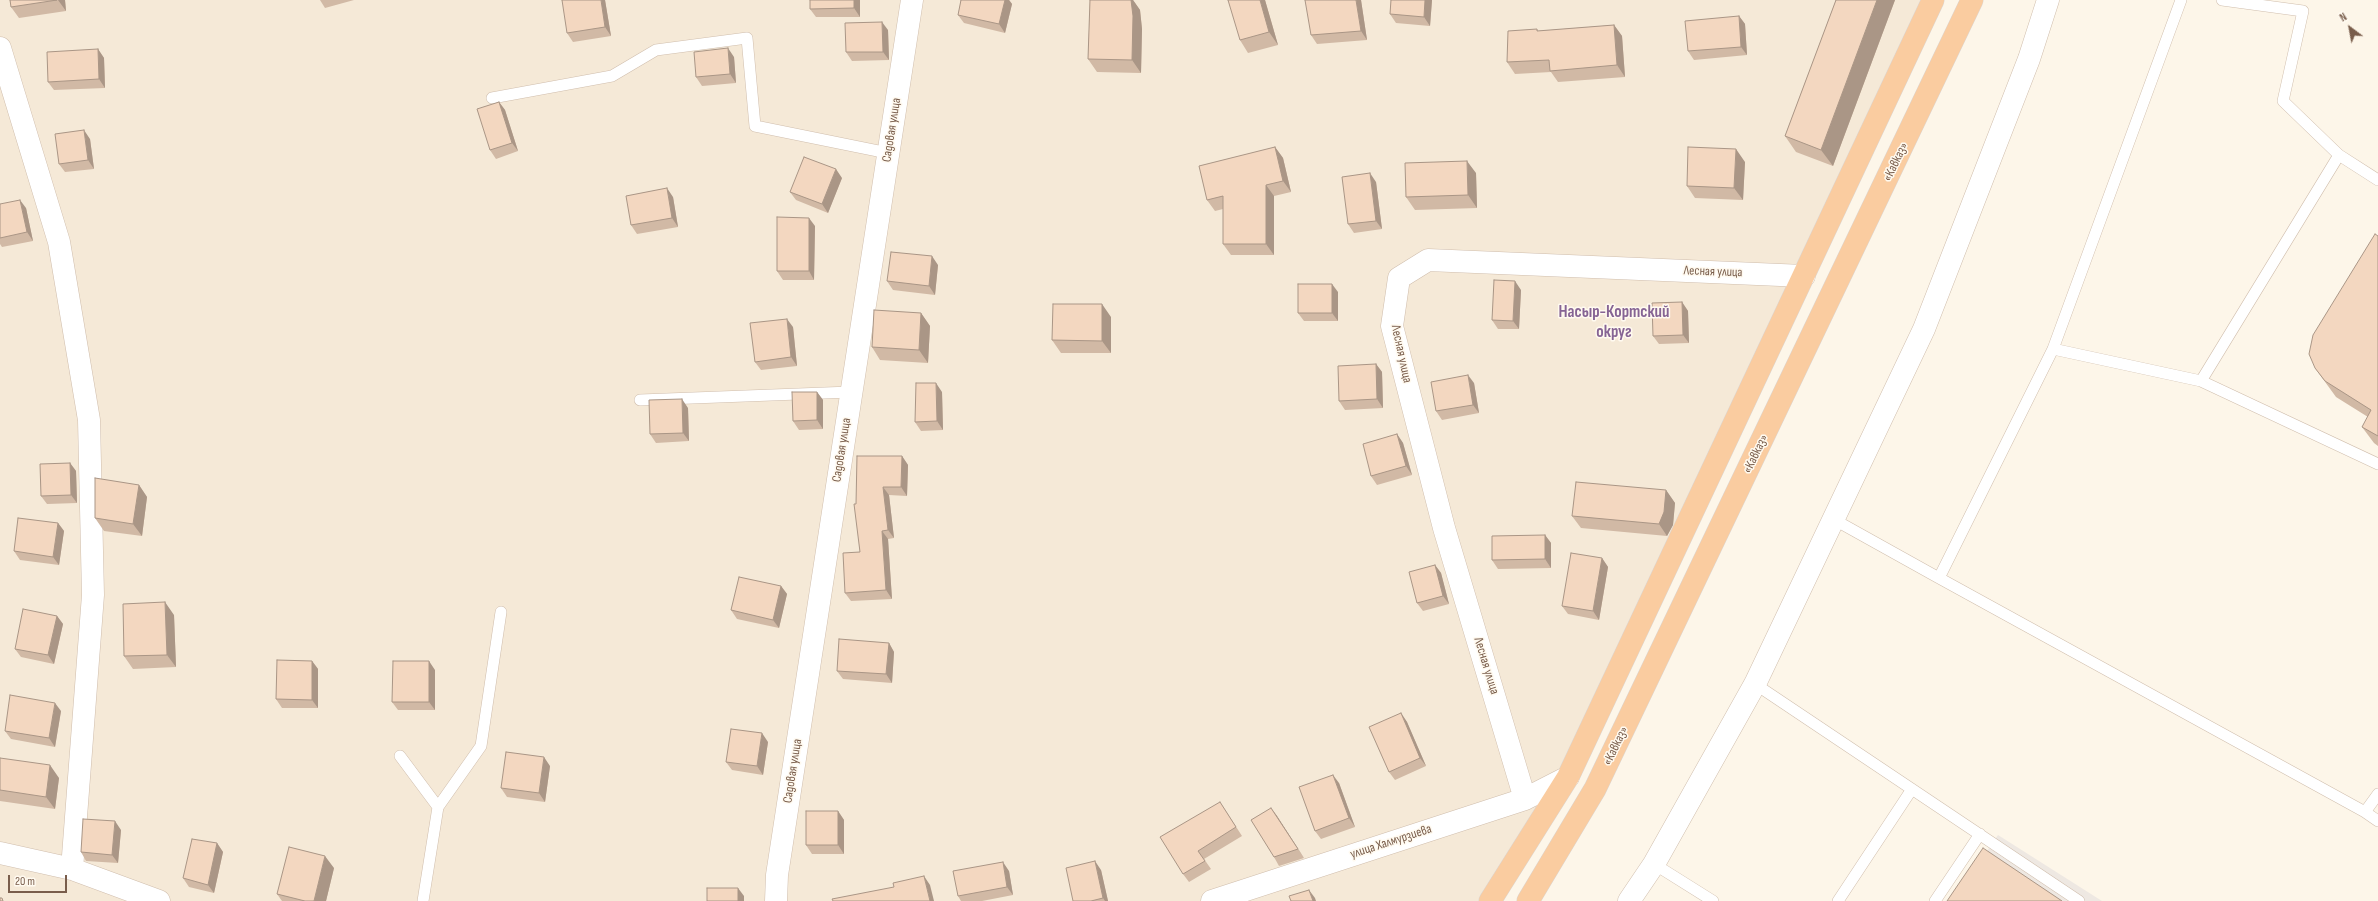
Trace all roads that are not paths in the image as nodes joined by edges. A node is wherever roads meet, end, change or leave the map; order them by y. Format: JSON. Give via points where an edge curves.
{"nodes":[{"id":1,"x":912,"y":0,"type":"edge"},
{"id":2,"x":1933,"y":0,"type":"edge"},
{"id":3,"x":1972,"y":0,"type":"edge"},
{"id":4,"x":2048,"y":0,"type":"edge"},
{"id":5,"x":2181,"y":0,"type":"edge"},
{"id":6,"x":2222,"y":0,"type":"edge"},
{"id":7,"x":0,"y":48,"type":"edge"},
{"id":8,"x":492,"y":98,"type":"dead end"},
{"id":9,"x":888,"y":153,"type":"junction"},
{"id":10,"x":2339,"y":155,"type":"junction"},
{"id":11,"x":2378,"y":180,"type":"edge"},
{"id":12,"x":1804,"y":276,"type":"junction"},
{"id":13,"x":2053,"y":349,"type":"junction"},
{"id":14,"x":2201,"y":381,"type":"junction"},
{"id":15,"x":851,"y":392,"type":"junction"},
{"id":16,"x":640,"y":400,"type":"dead end"},
{"id":17,"x":2378,"y":464,"type":"edge"},
{"id":18,"x":1833,"y":519,"type":"junction"},
{"id":19,"x":1939,"y":578,"type":"junction"},
{"id":20,"x":501,"y":612,"type":"dead end"},
{"id":21,"x":1755,"y":684,"type":"junction"},
{"id":22,"x":400,"y":756,"type":"dead end"},
{"id":23,"x":1568,"y":777,"type":"junction"},
{"id":24,"x":1912,"y":789,"type":"junction"},
{"id":25,"x":2378,"y":794,"type":"edge"},
{"id":26,"x":1525,"y":799,"type":"junction"},
{"id":27,"x":438,"y":807,"type":"junction"},
{"id":28,"x":2365,"y":812,"type":"junction"},
{"id":29,"x":2378,"y":821,"type":"edge"},
{"id":30,"x":1980,"y":834,"type":"junction"},
{"id":31,"x":0,"y":853,"type":"edge"},
{"id":32,"x":1654,"y":864,"type":"junction"},
{"id":33,"x":72,"y":869,"type":"junction"},
{"id":34,"x":159,"y":901,"type":"edge"},
{"id":35,"x":423,"y":901,"type":"edge"},
{"id":36,"x":776,"y":901,"type":"edge"},
{"id":37,"x":1212,"y":901,"type":"edge"},
{"id":38,"x":1490,"y":901,"type":"edge"},
{"id":39,"x":1528,"y":901,"type":"edge"},
{"id":40,"x":1629,"y":901,"type":"edge"},
{"id":41,"x":1713,"y":901,"type":"edge"},
{"id":42,"x":1838,"y":901,"type":"edge"},
{"id":43,"x":1935,"y":901,"type":"edge"},
{"id":44,"x":2079,"y":901,"type":"edge"}],
"edges":[{"from":1,"to":9,"type":"street","name":"Садовая улица"},
{"from":2,"to":12,"type":"highway"},
{"from":3,"to":39,"type":"highway","name":"«Кавказ»","via":[[1595,789]]},
{"from":4,"to":18,"type":"street","via":[[2029,59],[1924,329]]},
{"from":5,"to":13,"type":"lane"},
{"from":6,"to":10,"type":"lane","via":[[2302,11],[2283,101]]},
{"from":7,"to":33,"type":"street","via":[[59,242],[90,420],[93,595]]},
{"from":8,"to":9,"type":"lane","via":[[612,76],[656,50],[747,38],[754,126]]},
{"from":9,"to":15,"type":"street","name":"Садовая улица"},
{"from":10,"to":11,"type":"lane"},
{"from":10,"to":14,"type":"lane"},
{"from":12,"to":23,"type":"highway"},
{"from":12,"to":26,"type":"street","name":"Лесная улица","via":[[1428,260],[1399,278],[1392,326],[1444,528]]},
{"from":13,"to":14,"type":"lane"},
{"from":13,"to":19,"type":"lane"},
{"from":14,"to":17,"type":"lane"},
{"from":15,"to":16,"type":"lane"},
{"from":15,"to":36,"type":"street","name":"Садовая улица","via":[[777,875]]},
{"from":18,"to":19,"type":"lane"},
{"from":18,"to":21,"type":"street"},
{"from":19,"to":28,"type":"lane"},
{"from":20,"to":27,"type":"lane","via":[[481,746]]},
{"from":21,"to":24,"type":"lane"},
{"from":21,"to":32,"type":"street"},
{"from":22,"to":27,"type":"lane"},
{"from":23,"to":26,"type":"street","name":"улица Халмурзиева"},
{"from":23,"to":38,"type":"highway"},
{"from":24,"to":30,"type":"lane"},
{"from":24,"to":42,"type":"lane"},
{"from":25,"to":28,"type":"lane"},
{"from":26,"to":37,"type":"street","name":"улица Халмурзиева"},
{"from":27,"to":35,"type":"lane"},
{"from":28,"to":29,"type":"lane"},
{"from":30,"to":43,"type":"lane"},
{"from":30,"to":44,"type":"lane"},
{"from":31,"to":33,"type":"street"},
{"from":32,"to":40,"type":"street"},
{"from":32,"to":41,"type":"lane"},
{"from":33,"to":34,"type":"street"}]}
